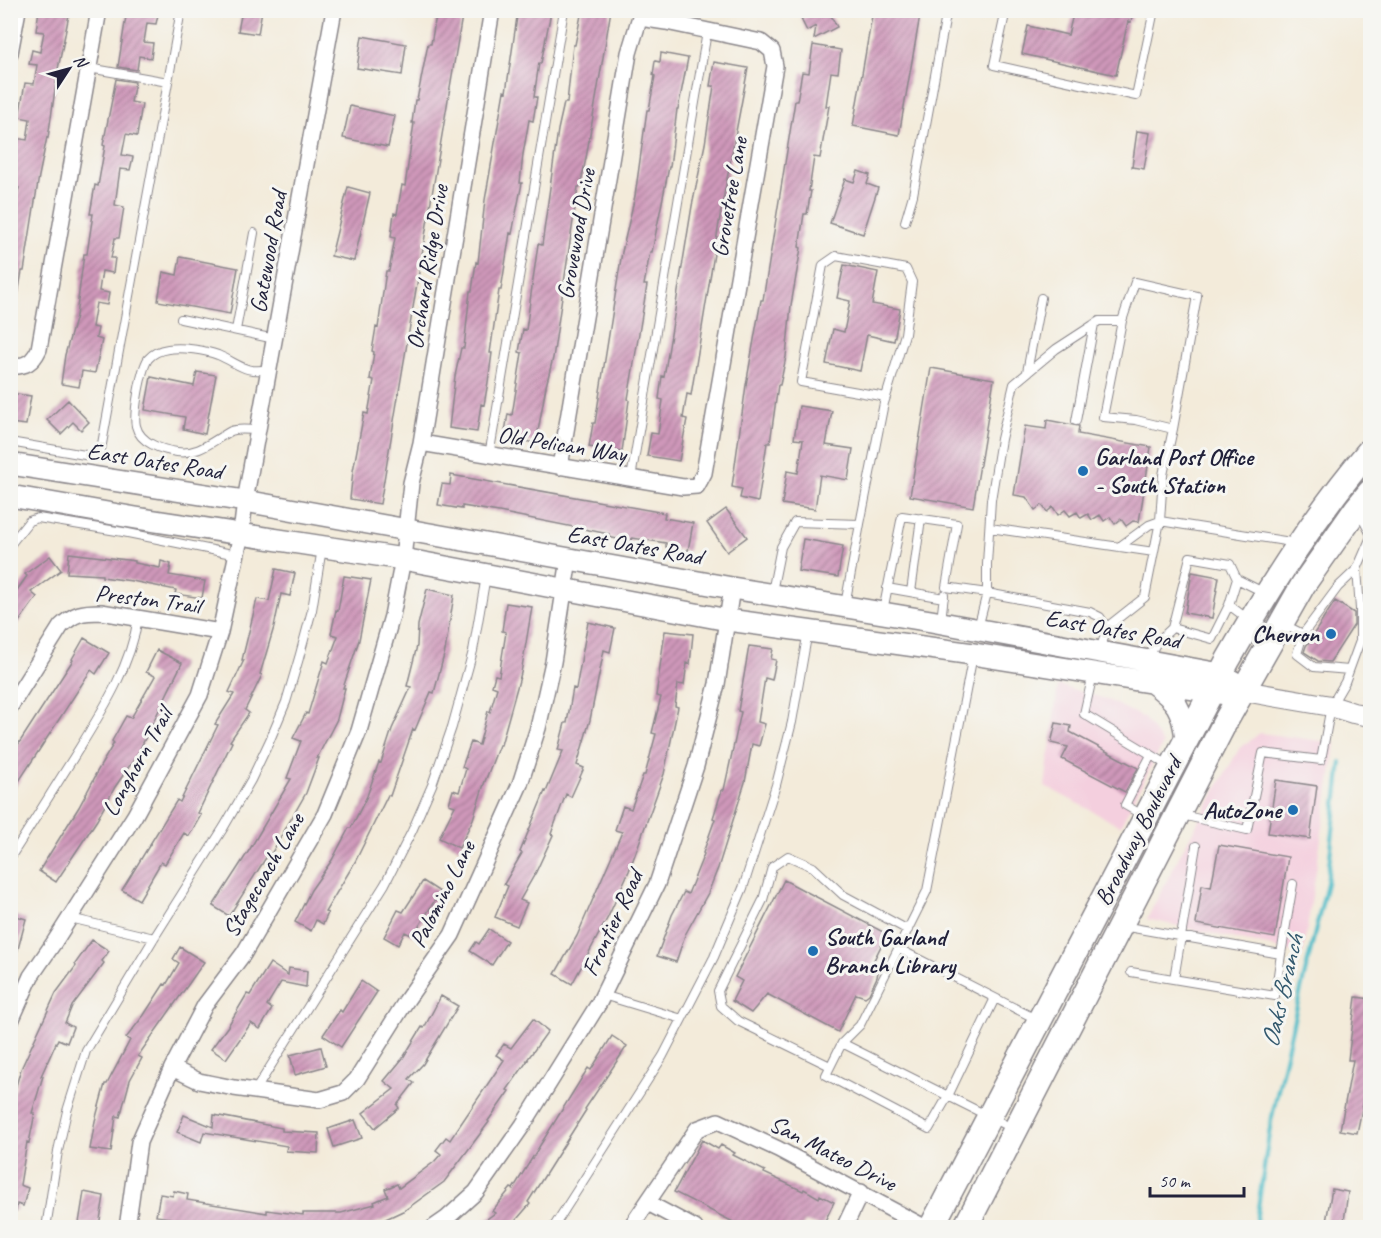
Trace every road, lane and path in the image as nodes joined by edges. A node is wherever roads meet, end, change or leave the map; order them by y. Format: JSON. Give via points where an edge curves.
{"nodes":[{"id":1,"x":18,"y":10,"type":"edge"},
{"id":2,"x":99,"y":10,"type":"edge"},
{"id":3,"x":181,"y":10,"type":"edge"},
{"id":4,"x":334,"y":10,"type":"edge"},
{"id":5,"x":492,"y":10,"type":"edge"},
{"id":6,"x":564,"y":10,"type":"edge"},
{"id":7,"x":947,"y":10,"type":"edge"},
{"id":8,"x":1006,"y":10,"type":"edge"},
{"id":9,"x":1154,"y":10,"type":"edge"},
{"id":10,"x":641,"y":14,"type":"edge"},
{"id":11,"x":707,"y":32,"type":"junction"},
{"id":12,"x":10,"y":53,"type":"edge"},
{"id":13,"x":89,"y":68,"type":"junction"},
{"id":14,"x":168,"y":82,"type":"junction"},
{"id":15,"x":905,"y":222,"type":"dead end"},
{"id":16,"x":254,"y":233,"type":"dead end"},
{"id":17,"x":1041,"y":298,"type":"dead end"},
{"id":18,"x":181,"y":319,"type":"dead end"},
{"id":19,"x":1122,"y":321,"type":"junction"},
{"id":20,"x":1094,"y":324,"type":"junction"},
{"id":21,"x":236,"y":330,"type":"junction"},
{"id":22,"x":275,"y":339,"type":"junction"},
{"id":23,"x":10,"y":366,"type":"edge"},
{"id":24,"x":269,"y":369,"type":"junction"},
{"id":25,"x":1027,"y":372,"type":"junction"},
{"id":26,"x":885,"y":397,"type":"junction"},
{"id":27,"x":1076,"y":421,"type":"dead end"},
{"id":28,"x":1173,"y":429,"type":"junction"},
{"id":29,"x":258,"y":430,"type":"junction"},
{"id":30,"x":10,"y":442,"type":"edge"},
{"id":31,"x":421,"y":443,"type":"junction"},
{"id":32,"x":1371,"y":450,"type":"edge"},
{"id":33,"x":489,"y":456,"type":"junction"},
{"id":34,"x":10,"y":464,"type":"edge"},
{"id":35,"x":560,"y":467,"type":"junction"},
{"id":36,"x":631,"y":478,"type":"junction"},
{"id":37,"x":697,"y":486,"type":"joint"},
{"id":38,"x":10,"y":496,"type":"edge"},
{"id":39,"x":1364,"y":500,"type":"edge"},
{"id":40,"x":245,"y":501,"type":"junction"},
{"id":41,"x":921,"y":518,"type":"junction"},
{"id":42,"x":1160,"y":522,"type":"junction"},
{"id":43,"x":860,"y":524,"type":"junction"},
{"id":44,"x":990,"y":528,"type":"junction"},
{"id":45,"x":405,"y":530,"type":"junction"},
{"id":46,"x":1371,"y":533,"type":"edge"},
{"id":47,"x":242,"y":534,"type":"junction"},
{"id":48,"x":1371,"y":539,"type":"edge"},
{"id":49,"x":1298,"y":543,"type":"junction"},
{"id":50,"x":10,"y":545,"type":"edge"},
{"id":51,"x":322,"y":547,"type":"junction"},
{"id":52,"x":1119,"y":547,"type":"junction"},
{"id":53,"x":1154,"y":552,"type":"junction"},
{"id":54,"x":237,"y":555,"type":"junction"},
{"id":55,"x":402,"y":559,"type":"junction"},
{"id":56,"x":569,"y":559,"type":"junction"},
{"id":57,"x":1357,"y":569,"type":"junction"},
{"id":58,"x":487,"y":575,"type":"junction"},
{"id":59,"x":1237,"y":579,"type":"junction"},
{"id":60,"x":945,"y":587,"type":"junction"},
{"id":61,"x":732,"y":588,"type":"junction"},
{"id":62,"x":887,"y":588,"type":"junction"},
{"id":63,"x":565,"y":589,"type":"junction"},
{"id":64,"x":911,"y":592,"type":"junction"},
{"id":65,"x":987,"y":593,"type":"junction"},
{"id":66,"x":1266,"y":593,"type":"junction"},
{"id":67,"x":772,"y":595,"type":"junction"},
{"id":68,"x":944,"y":598,"type":"junction"},
{"id":69,"x":1229,"y":605,"type":"junction"},
{"id":70,"x":845,"y":607,"type":"junction"},
{"id":71,"x":882,"y":613,"type":"junction"},
{"id":72,"x":138,"y":618,"type":"junction"},
{"id":73,"x":728,"y":620,"type":"junction"},
{"id":74,"x":1250,"y":621,"type":"junction"},
{"id":75,"x":940,"y":623,"type":"junction"},
{"id":76,"x":1281,"y":623,"type":"junction"},
{"id":77,"x":1107,"y":628,"type":"junction"},
{"id":78,"x":1172,"y":628,"type":"junction"},
{"id":79,"x":978,"y":630,"type":"junction"},
{"id":80,"x":808,"y":631,"type":"junction"},
{"id":81,"x":220,"y":632,"type":"junction"},
{"id":82,"x":1303,"y":634,"type":"junction"},
{"id":83,"x":1099,"y":652,"type":"junction"},
{"id":84,"x":973,"y":654,"type":"junction"},
{"id":85,"x":1146,"y":661,"type":"junction"},
{"id":86,"x":1349,"y":670,"type":"junction"},
{"id":87,"x":1094,"y":673,"type":"junction"},
{"id":88,"x":1152,"y":682,"type":"junction"},
{"id":89,"x":1215,"y":683,"type":"junction"},
{"id":90,"x":1244,"y":691,"type":"junction"},
{"id":91,"x":1331,"y":706,"type":"junction"},
{"id":92,"x":10,"y":707,"type":"edge"},
{"id":93,"x":1371,"y":716,"type":"edge"},
{"id":94,"x":1186,"y":738,"type":"junction"},
{"id":95,"x":1161,"y":760,"type":"junction"},
{"id":96,"x":1178,"y":814,"type":"junction"},
{"id":97,"x":1196,"y":846,"type":"dead end"},
{"id":98,"x":10,"y":858,"type":"edge"},
{"id":99,"x":1293,"y":884,"type":"dead end"},
{"id":100,"x":70,"y":918,"type":"junction"},
{"id":101,"x":1121,"y":926,"type":"junction"},
{"id":102,"x":908,"y":930,"type":"junction"},
{"id":103,"x":1181,"y":937,"type":"junction"},
{"id":104,"x":154,"y":938,"type":"junction"},
{"id":105,"x":899,"y":949,"type":"junction"},
{"id":106,"x":1281,"y":954,"type":"junction"},
{"id":107,"x":1131,"y":972,"type":"dead end"},
{"id":108,"x":1174,"y":979,"type":"junction"},
{"id":109,"x":603,"y":995,"type":"junction"},
{"id":110,"x":995,"y":998,"type":"junction"},
{"id":111,"x":682,"y":1019,"type":"junction"},
{"id":112,"x":1039,"y":1021,"type":"junction"},
{"id":113,"x":10,"y":1023,"type":"edge"},
{"id":114,"x":842,"y":1043,"type":"junction"},
{"id":115,"x":830,"y":1066,"type":"junction"},
{"id":116,"x":172,"y":1068,"type":"junction"},
{"id":117,"x":255,"y":1091,"type":"junction"},
{"id":118,"x":948,"y":1096,"type":"junction"},
{"id":119,"x":989,"y":1117,"type":"junction"},
{"id":120,"x":1016,"y":1129,"type":"junction"},
{"id":121,"x":861,"y":1192,"type":"junction"},
{"id":122,"x":648,"y":1203,"type":"junction"},
{"id":123,"x":46,"y":1227,"type":"edge"},
{"id":124,"x":127,"y":1227,"type":"edge"},
{"id":125,"x":433,"y":1227,"type":"edge"},
{"id":126,"x":553,"y":1227,"type":"edge"},
{"id":127,"x":630,"y":1227,"type":"edge"},
{"id":128,"x":695,"y":1227,"type":"edge"},
{"id":129,"x":844,"y":1227,"type":"edge"},
{"id":130,"x":926,"y":1227,"type":"edge"},
{"id":131,"x":932,"y":1227,"type":"edge"},
{"id":132,"x":965,"y":1227,"type":"edge"}],
"edges":[{"from":1,"to":12,"type":"street"},
{"from":2,"to":13,"type":"street"},
{"from":3,"to":14,"type":"lane"},
{"from":4,"to":22,"type":"street","name":"Gatewood Road"},
{"from":5,"to":31,"type":"street","name":"Orchard Ridge Drive"},
{"from":6,"to":33,"type":"lane"},
{"from":7,"to":15,"type":"lane"},
{"from":8,"to":9,"type":"lane","via":[[994,65],[1136,96]]},
{"from":10,"to":11,"type":"street","name":"Grovetree Lane"},
{"from":10,"to":35,"type":"street","name":"Grovewood Drive","via":[[630,53]]},
{"from":11,"to":36,"type":"lane"},
{"from":11,"to":37,"type":"street","name":"Grovetree Lane","via":[[761,42],[772,51],[775,66],[704,473]]},
{"from":13,"to":14,"type":"lane"},
{"from":13,"to":23,"type":"street","via":[[39,348],[28,364]]},
{"from":14,"to":30,"type":"lane","via":[[100,455]]},
{"from":16,"to":21,"type":"lane"},
{"from":17,"to":25,"type":"lane"},
{"from":18,"to":21,"type":"lane"},
{"from":19,"to":20,"type":"lane"},
{"from":19,"to":28,"type":"lane","via":[[1103,417]]},
{"from":19,"to":28,"type":"lane","via":[[1136,282],[1197,296]]},
{"from":20,"to":25,"type":"lane"},
{"from":20,"to":27,"type":"lane"},
{"from":21,"to":22,"type":"lane"},
{"from":22,"to":24,"type":"street","name":"Gatewood Road"},
{"from":24,"to":29,"type":"street","name":"Gatewood Road"},
{"from":24,"to":29,"type":"lane","via":[[249,371],[218,355],[170,348],[149,358],[137,402],[139,432],[149,443],[164,449],[190,453],[232,430]]},
{"from":25,"to":44,"type":"lane","via":[[1014,384],[1001,439]]},
{"from":26,"to":26,"type":"lane","via":[[801,382],[823,266],[836,256],[906,269],[912,282],[905,334]]},
{"from":26,"to":43,"type":"lane"},
{"from":28,"to":42,"type":"lane","via":[[1163,475]]},
{"from":29,"to":40,"type":"street","name":"Gatewood Road"},
{"from":31,"to":33,"type":"street","name":"Old Pelican Way"},
{"from":31,"to":45,"type":"street","name":"Orchard Ridge Drive"},
{"from":32,"to":49,"type":"main road","name":"Broadway Boulevard"},
{"from":33,"to":35,"type":"street","name":"Old Pelican Way"},
{"from":34,"to":40,"type":"main road","name":"East Oates Road"},
{"from":35,"to":36,"type":"street","name":"Old Pelican Way"},
{"from":36,"to":37,"type":"street","name":"Old Pelican Way"},
{"from":38,"to":47,"type":"main road","name":"East Oates Road"},
{"from":39,"to":46,"type":"lane"},
{"from":39,"to":76,"type":"main road","name":"Broadway Boulevard","via":[[1303,585]]},
{"from":40,"to":45,"type":"main road","name":"East Oates Road"},
{"from":40,"to":47,"type":"street","name":"Longhorn Trail"},
{"from":41,"to":60,"type":"lane","via":[[957,524]]},
{"from":41,"to":62,"type":"lane","via":[[902,516]]},
{"from":41,"to":64,"type":"lane"},
{"from":42,"to":49,"type":"lane"},
{"from":42,"to":52,"type":"lane","via":[[1149,525]]},
{"from":42,"to":53,"type":"lane"},
{"from":43,"to":67,"type":"lane","via":[[795,522],[781,547]]},
{"from":43,"to":70,"type":"lane"},
{"from":44,"to":52,"type":"lane"},
{"from":44,"to":65,"type":"lane"},
{"from":45,"to":55,"type":"street","name":"Stagecoach Lane"},
{"from":45,"to":56,"type":"main road","name":"East Oates Road"},
{"from":47,"to":51,"type":"main road","name":"East Oates Road"},
{"from":47,"to":54,"type":"street","name":"Longhorn Trail"},
{"from":48,"to":57,"type":"lane"},
{"from":49,"to":66,"type":"main road","name":"Broadway Boulevard"},
{"from":50,"to":54,"type":"lane","via":[[29,521],[38,518]]},
{"from":51,"to":55,"type":"main road","name":"East Oates Road"},
{"from":51,"to":104,"type":"lane","via":[[312,610],[286,702],[270,740],[224,827]]},
{"from":52,"to":53,"type":"lane"},
{"from":53,"to":77,"type":"lane","via":[[1144,597]]},
{"from":54,"to":81,"type":"street","name":"Longhorn Trail"},
{"from":55,"to":58,"type":"main road","name":"East Oates Road"},
{"from":55,"to":116,"type":"street","name":"Stagecoach Lane","via":[[392,616],[359,731],[325,814],[244,953],[205,1005]]},
{"from":56,"to":61,"type":"main road","name":"East Oates Road"},
{"from":56,"to":63,"type":"street","name":"Palomino Lane"},
{"from":57,"to":82,"type":"lane","via":[[1338,587]]},
{"from":57,"to":86,"type":"lane","via":[[1360,641]]},
{"from":58,"to":63,"type":"main road","name":"East Oates Road"},
{"from":58,"to":117,"type":"lane","via":[[461,696],[432,785],[412,831],[385,884]]},
{"from":59,"to":66,"type":"lane"},
{"from":59,"to":69,"type":"lane"},
{"from":59,"to":78,"type":"lane","via":[[1230,564],[1190,557]]},
{"from":60,"to":65,"type":"lane"},
{"from":60,"to":68,"type":"lane"},
{"from":61,"to":67,"type":"main road","name":"East Oates Road"},
{"from":61,"to":73,"type":"street","name":"Frontier Road"},
{"from":62,"to":64,"type":"lane"},
{"from":62,"to":71,"type":"lane"},
{"from":63,"to":73,"type":"main road","name":"East Oates Road"},
{"from":63,"to":117,"type":"street","name":"Palomino Lane","via":[[538,728],[520,784],[452,935],[357,1079],[343,1093],[319,1101]]},
{"from":64,"to":68,"type":"lane"},
{"from":65,"to":77,"type":"lane","via":[[1090,612],[1100,617]]},
{"from":65,"to":79,"type":"lane"},
{"from":66,"to":74,"type":"main road","name":"Broadway Boulevard"},
{"from":67,"to":70,"type":"main road","name":"East Oates Road"},
{"from":68,"to":75,"type":"lane"},
{"from":69,"to":74,"type":"lane"},
{"from":69,"to":78,"type":"lane","via":[[1212,639]]},
{"from":70,"to":71,"type":"main road","name":"East Oates Road"},
{"from":71,"to":75,"type":"main road","name":"East Oates Road"},
{"from":72,"to":81,"type":"street","name":"Preston Trail"},
{"from":72,"to":92,"type":"street","name":"Preston Trail","via":[[100,612],[73,615],[61,626]]},
{"from":72,"to":98,"type":"lane","via":[[135,636],[106,704]]},
{"from":73,"to":80,"type":"main road","name":"East Oates Road"},
{"from":73,"to":109,"type":"street","name":"Frontier Road","via":[[717,684],[696,765],[657,884]]},
{"from":74,"to":89,"type":"main road","name":"Broadway Boulevard"},
{"from":75,"to":79,"type":"main road","name":"East Oates Road"},
{"from":76,"to":82,"type":"lane"},
{"from":76,"to":90,"type":"main road","name":"Broadway Boulevard"},
{"from":77,"to":83,"type":"lane"},
{"from":78,"to":85,"type":"lane","via":[[1157,642]]},
{"from":79,"to":83,"type":"main road","name":"East Oates Road"},
{"from":79,"to":84,"type":"main road"},
{"from":80,"to":84,"type":"main road","name":"East Oates Road"},
{"from":80,"to":111,"type":"lane","via":[[784,754],[743,888]]},
{"from":81,"to":100,"type":"street","name":"Longhorn Trail","via":[[200,695],[135,814]]},
{"from":82,"to":86,"type":"lane","via":[[1297,654],[1314,667]]},
{"from":83,"to":85,"type":"main road","name":"East Oates Road"},
{"from":84,"to":87,"type":"main road","name":"East Oates Road"},
{"from":84,"to":102,"type":"lane","via":[[927,891]]},
{"from":85,"to":89,"type":"main road","name":"East Oates Road"},
{"from":86,"to":91,"type":"lane"},
{"from":87,"to":88,"type":"main road","name":"East Oates Road"},
{"from":87,"to":95,"type":"lane","via":[[1083,714]]},
{"from":88,"to":89,"type":"main road","name":"East Oates Road"},
{"from":88,"to":94,"type":"main road","via":[[1179,707]]},
{"from":89,"to":90,"type":"main road","name":"East Oates Road","via":[[1234,682]]},
{"from":89,"to":94,"type":"main road","name":"Broadway Boulevard"},
{"from":90,"to":91,"type":"street","name":"East Oates Road"},
{"from":90,"to":96,"type":"main road","name":"Broadway Boulevard"},
{"from":91,"to":93,"type":"street","name":"East Oates Road"},
{"from":91,"to":96,"type":"lane","via":[[1321,760],[1263,753],[1247,830]]},
{"from":94,"to":95,"type":"main road","name":"Broadway Boulevard"},
{"from":95,"to":112,"type":"main road","name":"Broadway Boulevard","via":[[1145,817]]},
{"from":96,"to":101,"type":"main road","name":"Broadway Boulevard"},
{"from":97,"to":103,"type":"lane"},
{"from":99,"to":106,"type":"lane"},
{"from":100,"to":104,"type":"lane"},
{"from":100,"to":113,"type":"street","name":"Longhorn Trail","via":[[31,975]]},
{"from":101,"to":103,"type":"lane"},
{"from":101,"to":120,"type":"main road","name":"Broadway Boulevard"},
{"from":102,"to":105,"type":"lane"},
{"from":102,"to":115,"type":"lane","via":[[843,895],[813,867],[788,856],[772,867],[763,900],[718,991],[721,1005],[738,1021]]},
{"from":103,"to":106,"type":"lane"},
{"from":103,"to":108,"type":"lane"},
{"from":104,"to":123,"type":"lane","via":[[86,1051],[58,1151]]},
{"from":105,"to":110,"type":"lane"},
{"from":105,"to":114,"type":"lane","via":[[860,1025]]},
{"from":106,"to":108,"type":"lane","via":[[1275,996]]},
{"from":107,"to":108,"type":"lane"},
{"from":109,"to":111,"type":"lane"},
{"from":109,"to":125,"type":"street","name":"Frontier Road","via":[[523,1125],[476,1192]]},
{"from":110,"to":112,"type":"lane"},
{"from":110,"to":118,"type":"lane"},
{"from":111,"to":126,"type":"lane","via":[[663,1056]]},
{"from":112,"to":119,"type":"main road","name":"Broadway Boulevard"},
{"from":114,"to":115,"type":"lane"},
{"from":114,"to":118,"type":"lane"},
{"from":115,"to":118,"type":"lane","via":[[826,1075],[929,1129]]},
{"from":116,"to":117,"type":"street","name":"Palomino Lane","via":[[199,1081]]},
{"from":116,"to":124,"type":"street","name":"Stagecoach Lane","via":[[139,1142]]},
{"from":118,"to":119,"type":"lane"},
{"from":119,"to":120,"type":"lane"},
{"from":119,"to":131,"type":"main road","name":"Broadway Boulevard"},
{"from":120,"to":132,"type":"main road","name":"Broadway Boulevard"},
{"from":121,"to":122,"type":"street","name":"San Mateo Drive","via":[[718,1121],[697,1129]]},
{"from":121,"to":129,"type":"street"},
{"from":121,"to":130,"type":"street","name":"San Mateo Drive"},
{"from":122,"to":127,"type":"street"},
{"from":122,"to":128,"type":"street"}]}
